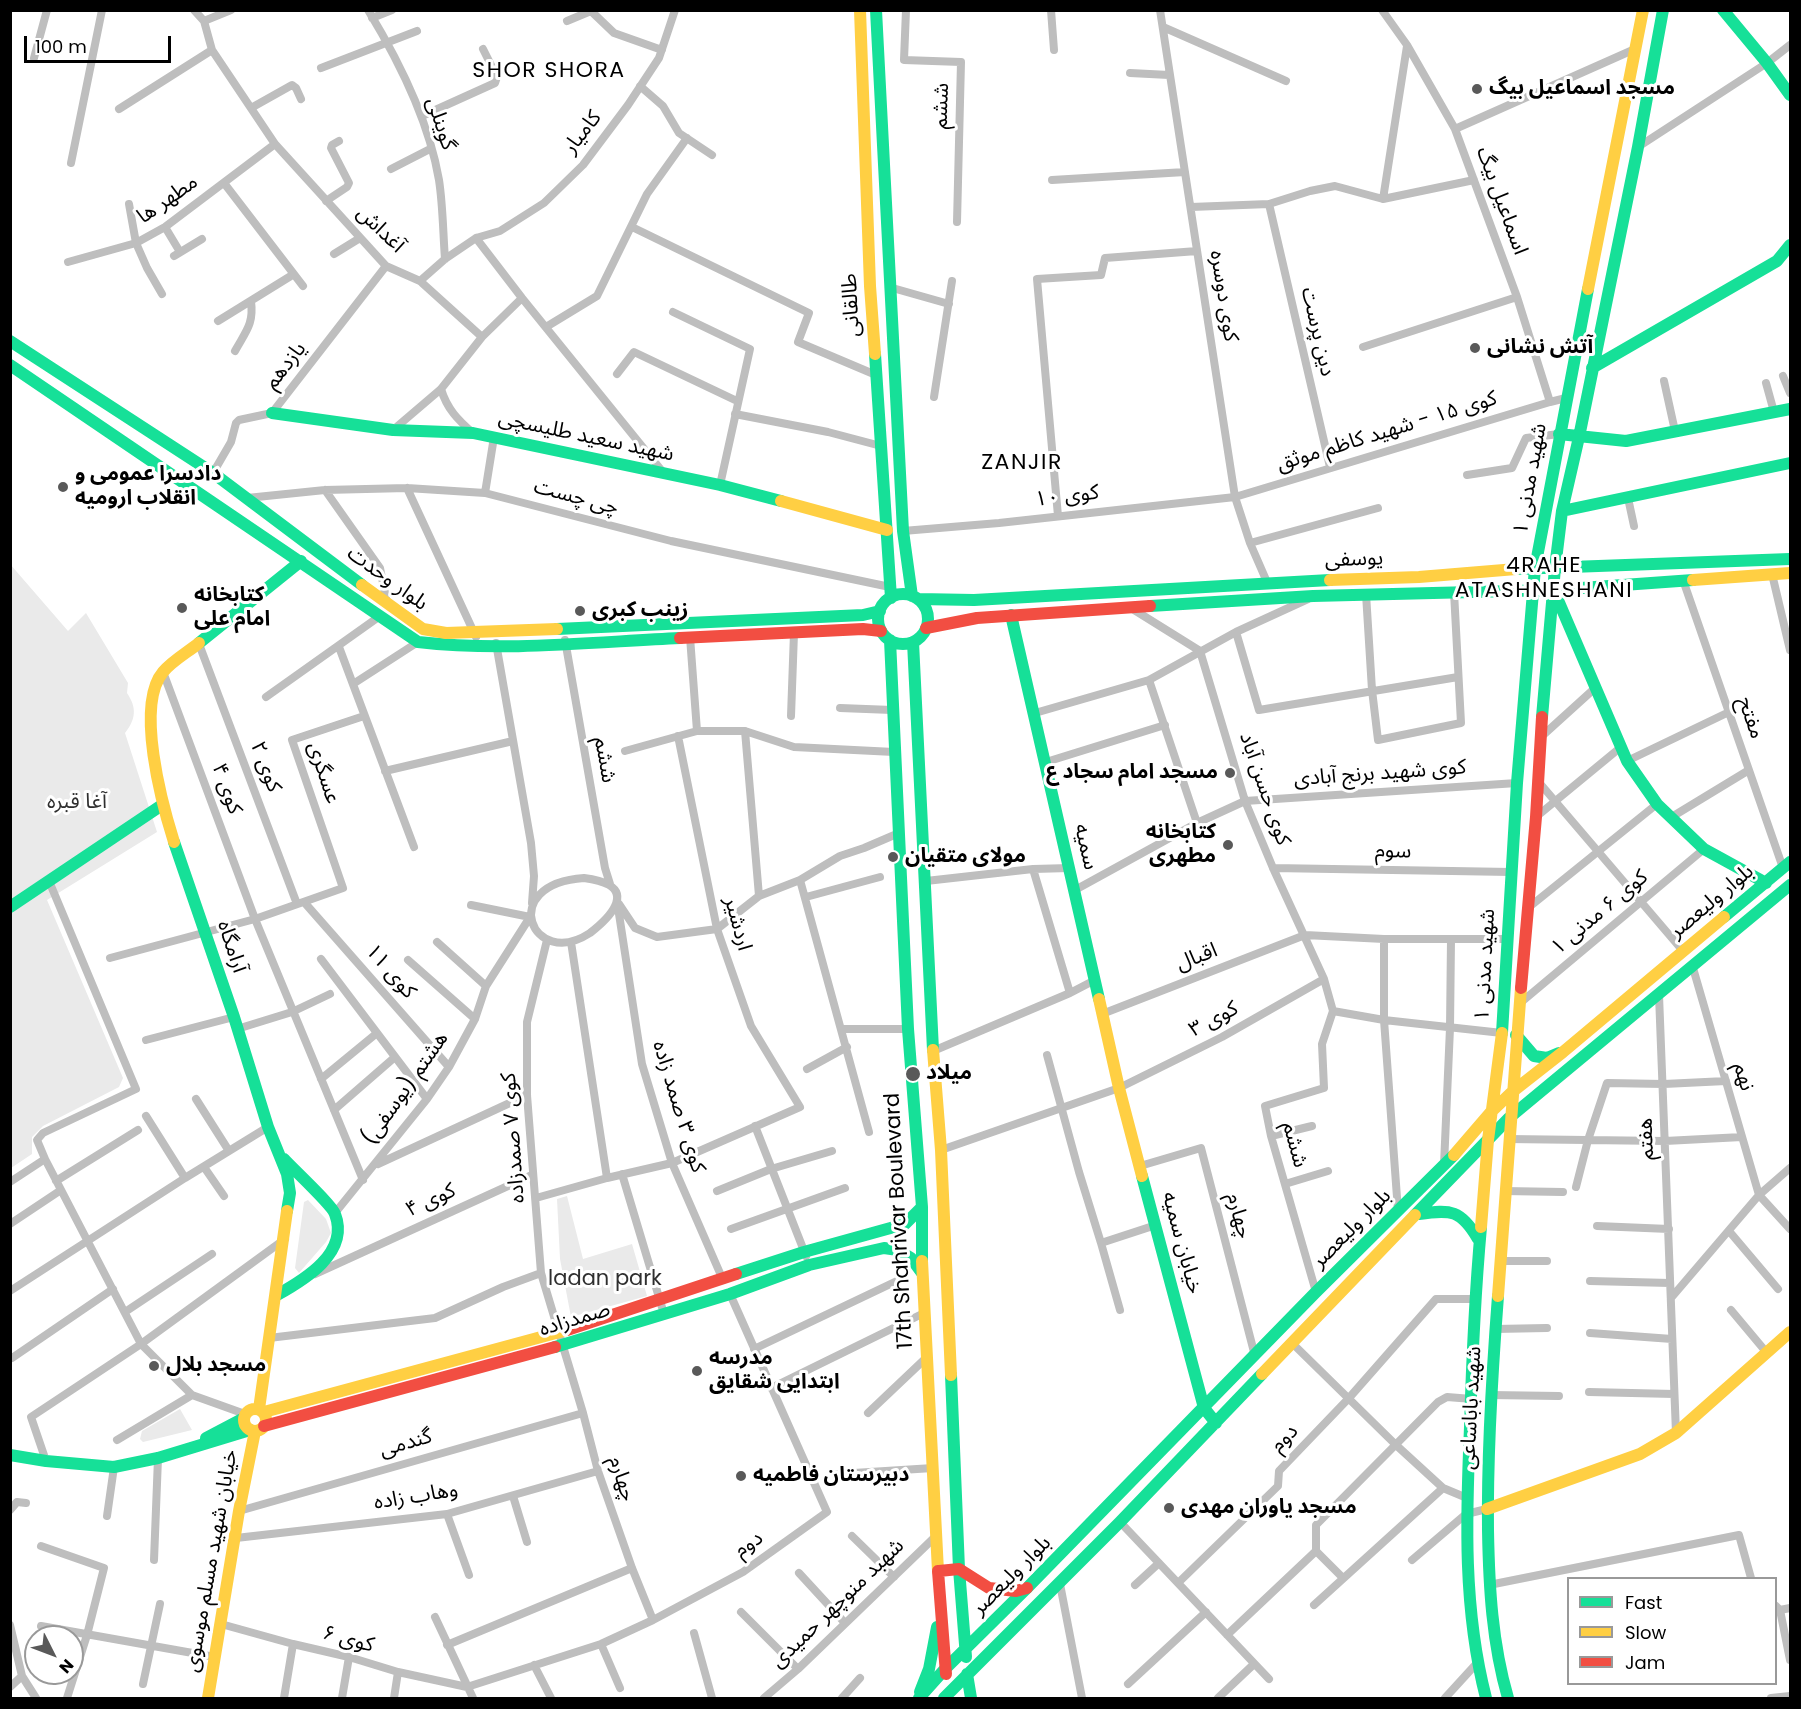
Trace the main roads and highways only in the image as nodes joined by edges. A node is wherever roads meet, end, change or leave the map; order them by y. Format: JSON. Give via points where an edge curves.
{"nodes":[{"id":1,"x":860,"y":10,"type":"edge"},
{"id":2,"x":876,"y":10,"type":"edge"},
{"id":3,"x":1643,"y":10,"type":"edge"},
{"id":4,"x":1663,"y":10,"type":"edge"},
{"id":5,"x":1723,"y":10,"type":"edge"},
{"id":6,"x":1791,"y":95,"type":"edge"},
{"id":7,"x":1791,"y":245,"type":"edge"},
{"id":8,"x":10,"y":341,"type":"edge"},
{"id":9,"x":10,"y":365,"type":"edge"},
{"id":10,"x":1592,"y":368,"type":"junction"},
{"id":11,"x":1566,"y":398,"type":"junction"},
{"id":12,"x":1586,"y":401,"type":"junction"},
{"id":13,"x":1791,"y":409,"type":"edge"},
{"id":14,"x":272,"y":413,"type":"road end"},
{"id":15,"x":1559,"y":434,"type":"junction"},
{"id":16,"x":1579,"y":437,"type":"junction"},
{"id":17,"x":1791,"y":463,"type":"edge"},
{"id":18,"x":1562,"y":511,"type":"junction"},
{"id":19,"x":887,"y":530,"type":"junction"},
{"id":20,"x":1791,"y":559,"type":"edge"},
{"id":21,"x":1770,"y":560,"type":"junction"},
{"id":22,"x":301,"y":561,"type":"junction"},
{"id":23,"x":1535,"y":568,"type":"junction"},
{"id":24,"x":1555,"y":568,"type":"junction"},
{"id":25,"x":1791,"y":573,"type":"edge"},
{"id":26,"x":1772,"y":574,"type":"junction"},
{"id":27,"x":1419,"y":577,"type":"junction"},
{"id":28,"x":1534,"y":590,"type":"junction"},
{"id":29,"x":1553,"y":590,"type":"junction"},
{"id":30,"x":891,"y":592,"type":"junction"},
{"id":31,"x":1420,"y":593,"type":"junction"},
{"id":32,"x":915,"y":597,"type":"junction"},
{"id":33,"x":974,"y":600,"type":"junction"},
{"id":34,"x":880,"y":611,"type":"junction"},
{"id":35,"x":1011,"y":615,"type":"junction"},
{"id":36,"x":977,"y":618,"type":"junction"},
{"id":37,"x":690,"y":623,"type":"junction"},
{"id":38,"x":926,"y":628,"type":"junction"},
{"id":39,"x":886,"y":636,"type":"junction"},
{"id":40,"x":690,"y":637,"type":"junction"},
{"id":41,"x":476,"y":639,"type":"junction"},
{"id":42,"x":913,"y":642,"type":"junction"},
{"id":43,"x":162,"y":805,"type":"junction"},
{"id":44,"x":1516,"y":814,"type":"junction"},
{"id":45,"x":1536,"y":817,"type":"junction"},
{"id":46,"x":900,"y":839,"type":"junction"},
{"id":47,"x":924,"y":843,"type":"junction"},
{"id":48,"x":1787,"y":865,"type":"edge"},
{"id":49,"x":1766,"y":883,"type":"junction"},
{"id":50,"x":1789,"y":889,"type":"edge"},
{"id":51,"x":10,"y":907,"type":"edge"},
{"id":52,"x":1516,"y":1035,"type":"junction"},
{"id":53,"x":1563,"y":1052,"type":"junction"},
{"id":54,"x":1119,"y":1088,"type":"joint"},
{"id":55,"x":1512,"y":1092,"type":"junction"},
{"id":56,"x":1491,"y":1112,"type":"junction"},
{"id":57,"x":1509,"y":1118,"type":"junction"},
{"id":58,"x":1488,"y":1140,"type":"junction"},
{"id":59,"x":280,"y":1155,"type":"junction"},
{"id":60,"x":922,"y":1207,"type":"junction"},
{"id":61,"x":1419,"y":1214,"type":"junction"},
{"id":62,"x":1479,"y":1239,"type":"junction"},
{"id":63,"x":922,"y":1273,"type":"junction"},
{"id":64,"x":723,"y":1280,"type":"junction"},
{"id":65,"x":730,"y":1294,"type":"junction"},
{"id":66,"x":277,"y":1295,"type":"junction"},
{"id":67,"x":1791,"y":1332,"type":"edge"},
{"id":68,"x":1204,"y":1408,"type":"junction"},
{"id":69,"x":262,"y":1411,"type":"junction"},
{"id":70,"x":244,"y":1416,"type":"junction"},
{"id":71,"x":1216,"y":1423,"type":"junction"},
{"id":72,"x":256,"y":1429,"type":"junction"},
{"id":73,"x":184,"y":1451,"type":"junction"},
{"id":74,"x":10,"y":1455,"type":"edge"},
{"id":75,"x":1487,"y":1509,"type":"junction"},
{"id":76,"x":959,"y":1569,"type":"junction"},
{"id":77,"x":939,"y":1571,"type":"junction"},
{"id":78,"x":1028,"y":1588,"type":"junction"},
{"id":79,"x":940,"y":1607,"type":"junction"},
{"id":80,"x":965,"y":1651,"type":"junction"},
{"id":81,"x":945,"y":1669,"type":"junction"},
{"id":82,"x":967,"y":1674,"type":"junction"},
{"id":83,"x":949,"y":1696,"type":"edge"},
{"id":84,"x":1507,"y":1697,"type":"edge"},
{"id":85,"x":208,"y":1698,"type":"edge"},
{"id":86,"x":918,"y":1698,"type":"edge"},
{"id":87,"x":971,"y":1698,"type":"edge"},
{"id":88,"x":1488,"y":1698,"type":"edge"}],
"edges":[{"from":1,"to":19,"type":"main road","name":"طالقانی","via":[[870,286]]},
{"from":2,"to":32,"type":"main road","name":"طالقانی","via":[[903,531]]},
{"from":3,"to":11,"type":"main road","name":"شهید مدنی ۱"},
{"from":4,"to":10,"type":"main road","name":"شهید مدنی ۱"},
{"from":5,"to":6,"type":"main road"},
{"from":7,"to":10,"type":"main road","via":[[1777,261]]},
{"from":8,"to":41,"type":"main road","name":"بلوار وحدت","via":[[213,473],[423,629]]},
{"from":9,"to":22,"type":"main road","name":"بلوار وحدت"},
{"from":10,"to":12,"type":"main road","name":"شهید مدنی ۱"},
{"from":11,"to":12,"type":"main road"},
{"from":11,"to":15,"type":"main road","name":"شهید مدنی ۱"},
{"from":12,"to":16,"type":"main road","name":"شهید مدنی ۱"},
{"from":13,"to":16,"type":"main road","via":[[1626,441]]},
{"from":14,"to":19,"type":"main road","name":"شهید سعید طلیسچی","via":[[393,430],[473,433],[662,471]]},
{"from":15,"to":16,"type":"main road"},
{"from":15,"to":23,"type":"main road","name":"شهید مدنی ۱"},
{"from":16,"to":18,"type":"main road","name":"شهید مدنی ۱"},
{"from":17,"to":18,"type":"main road"},
{"from":18,"to":24,"type":"main road","name":"شهید مدنی ۱"},
{"from":19,"to":30,"type":"main road","name":"طالقانی"},
{"from":20,"to":21,"type":"main road","name":"یوسفی"},
{"from":21,"to":24,"type":"main road","name":"یوسفی"},
{"from":21,"to":26,"type":"main road"},
{"from":22,"to":41,"type":"main road","name":"بلوار وحدت","via":[[418,642],[446,645]]},
{"from":22,"to":43,"type":"main road","name":"آرامگاه","via":[[163,672],[154,688],[150,730]]},
{"from":23,"to":24,"type":"main road","name":"یوسفی"},
{"from":23,"to":27,"type":"main road","name":"یوسفی"},
{"from":23,"to":28,"type":"main road","name":"شهید مدنی ۱"},
{"from":24,"to":29,"type":"main road","name":"شهید مدنی ۱"},
{"from":25,"to":26,"type":"main road","name":"یوسفی"},
{"from":26,"to":29,"type":"main road","name":"یوسفی"},
{"from":27,"to":31,"type":"main road"},
{"from":27,"to":33,"type":"main road","name":"یوسفی"},
{"from":28,"to":29,"type":"main road","name":"یوسفی"},
{"from":28,"to":31,"type":"main road","name":"یوسفی"},
{"from":28,"to":44,"type":"main road","name":"شهید مدنی ۱"},
{"from":29,"to":45,"type":"main road","name":"شهید مدنی ۱"},
{"from":29,"to":49,"type":"main road","via":[[1627,761],[1657,804],[1704,849]]},
{"from":30,"to":32,"type":"main road"},
{"from":30,"to":34,"type":"main road"},
{"from":31,"to":35,"type":"main road","name":"یوسفی"},
{"from":32,"to":33,"type":"main road","name":"یوسفی"},
{"from":32,"to":38,"type":"main road","via":[[926,609]]},
{"from":33,"to":36,"type":"main road"},
{"from":34,"to":37,"type":"main road","name":"بلوار وحدت"},
{"from":34,"to":39,"type":"main road","via":[[879,622]]},
{"from":35,"to":36,"type":"main road","name":"یوسفی"},
{"from":35,"to":54,"type":"main road","name":"سمیه"},
{"from":36,"to":38,"type":"main road","name":"یوسفی"},
{"from":37,"to":40,"type":"main road"},
{"from":37,"to":41,"type":"main road","name":"بلوار وحدت","via":[[495,632]]},
{"from":38,"to":42,"type":"main road"},
{"from":39,"to":40,"type":"main road","name":"بلوار وحدت","via":[[863,629]]},
{"from":39,"to":42,"type":"main road","via":[[905,644]]},
{"from":39,"to":46,"type":"main road","name":"17th Shahrivar Boulevard"},
{"from":40,"to":41,"type":"main road","name":"بلوار وحدت","via":[[497,646]]},
{"from":42,"to":47,"type":"main road","name":"17th Shahrivar Boulevard"},
{"from":43,"to":51,"type":"main road"},
{"from":43,"to":59,"type":"main road","name":"آرامگاه"},
{"from":44,"to":45,"type":"main road"},
{"from":44,"to":56,"type":"main road","name":"شهید مدنی ۱","via":[[1502,1033]]},
{"from":45,"to":52,"type":"main road","name":"شهید مدنی ۱"},
{"from":46,"to":47,"type":"main road"},
{"from":46,"to":60,"type":"main road","name":"17th Shahrivar Boulevard","via":[[908,1029]]},
{"from":47,"to":76,"type":"main road","name":"17th Shahrivar Boulevard"},
{"from":48,"to":49,"type":"main road","name":"بلوار ولیعصر"},
{"from":49,"to":50,"type":"main road"},
{"from":49,"to":53,"type":"main road","name":"بلوار ولیعصر"},
{"from":50,"to":57,"type":"main road","name":"بلوار ولیعصر"},
{"from":52,"to":53,"type":"main road","via":[[1534,1056],[1547,1058]]},
{"from":52,"to":55,"type":"main road","name":"شهید مدنی ۱"},
{"from":53,"to":55,"type":"main road","name":"بلوار ولیعصر"},
{"from":54,"to":68,"type":"main road","name":"خیابان سمیه"},
{"from":55,"to":56,"type":"main road","name":"بلوار ولیعصر"},
{"from":55,"to":57,"type":"main road","name":"شهید مدنی ۱"},
{"from":56,"to":58,"type":"main road","name":"شهید مدنی ۱"},
{"from":56,"to":68,"type":"main road","name":"بلوار ولیعصر","via":[[1444,1166]]},
{"from":57,"to":58,"type":"main road","name":"بلوار ولیعصر"},
{"from":57,"to":75,"type":"main road","name":"شهید باباساعی","via":[[1490,1395]]},
{"from":58,"to":61,"type":"main road","name":"بلوار ولیعصر"},
{"from":58,"to":62,"type":"main road","name":"شهید باباساعی"},
{"from":59,"to":66,"type":"main road","name":"آرامگاه","via":[[290,1193]]},
{"from":59,"to":66,"type":"main road","via":[[335,1213],[336,1237],[312,1275]]},
{"from":60,"to":63,"type":"main road","name":"17th Shahrivar Boulevard"},
{"from":60,"to":64,"type":"main road","name":"صمدزاده","via":[[905,1224]]},
{"from":61,"to":62,"type":"main road","via":[[1449,1209],[1468,1220]]},
{"from":61,"to":71,"type":"main road","name":"بلوار ولیعصر"},
{"from":62,"to":88,"type":"main road","name":"شهید باباساعی","via":[[1466,1514],[1468,1584],[1477,1663]]},
{"from":63,"to":65,"type":"main road","name":"صمدزاده","via":[[910,1258],[884,1248],[809,1265]]},
{"from":63,"to":77,"type":"main road","name":"17th Shahrivar Boulevard"},
{"from":64,"to":65,"type":"main road"},
{"from":64,"to":69,"type":"main road","name":"صمدزاده","via":[[560,1332]]},
{"from":65,"to":72,"type":"main road","name":"صمدزاده","via":[[564,1345]]},
{"from":66,"to":69,"type":"main road","name":"آرامگاه"},
{"from":67,"to":75,"type":"main road","via":[[1676,1433],[1640,1454]]},
{"from":68,"to":71,"type":"main road"},
{"from":68,"to":78,"type":"main road","name":"بلوار ولیعصر"},
{"from":69,"to":70,"type":"main road","via":[[253,1408]]},
{"from":69,"to":72,"type":"main road","via":[[266,1419]]},
{"from":70,"to":72,"type":"main road","via":[[245,1425]]},
{"from":70,"to":73,"type":"main road"},
{"from":71,"to":82,"type":"main road","name":"بلوار ولیعصر"},
{"from":72,"to":73,"type":"main road","name":"صمدزاده"},
{"from":72,"to":85,"type":"main road","name":"خیابان شهید مسلم موسوی"},
{"from":73,"to":74,"type":"main road","via":[[114,1467]]},
{"from":75,"to":84,"type":"main road","name":"شهید باباساعی","via":[[1496,1653]]},
{"from":76,"to":77,"type":"main road"},
{"from":76,"to":78,"type":"main road","via":[[989,1588]]},
{"from":76,"to":80,"type":"main road","name":"17th Shahrivar Boulevard"},
{"from":77,"to":79,"type":"main road","name":"17th Shahrivar Boulevard"},
{"from":78,"to":80,"type":"main road","name":"بلوار ولیعصر"},
{"from":79,"to":81,"type":"main road","name":"17th Shahrivar Boulevard"},
{"from":79,"to":86,"type":"main road","via":[[929,1669]]},
{"from":80,"to":81,"type":"main road","name":"بلوار ولیعصر"},
{"from":80,"to":82,"type":"main road","name":"17th Shahrivar Boulevard"},
{"from":81,"to":83,"type":"main road","name":"17th Shahrivar Boulevard"},
{"from":81,"to":86,"type":"main road","name":"بلوار ولیعصر"},
{"from":82,"to":83,"type":"main road","name":"بلوار ولیعصر"},
{"from":82,"to":87,"type":"main road","name":"17th Shahrivar Boulevard"},
{"from":84,"to":88,"type":"main road"}]}
